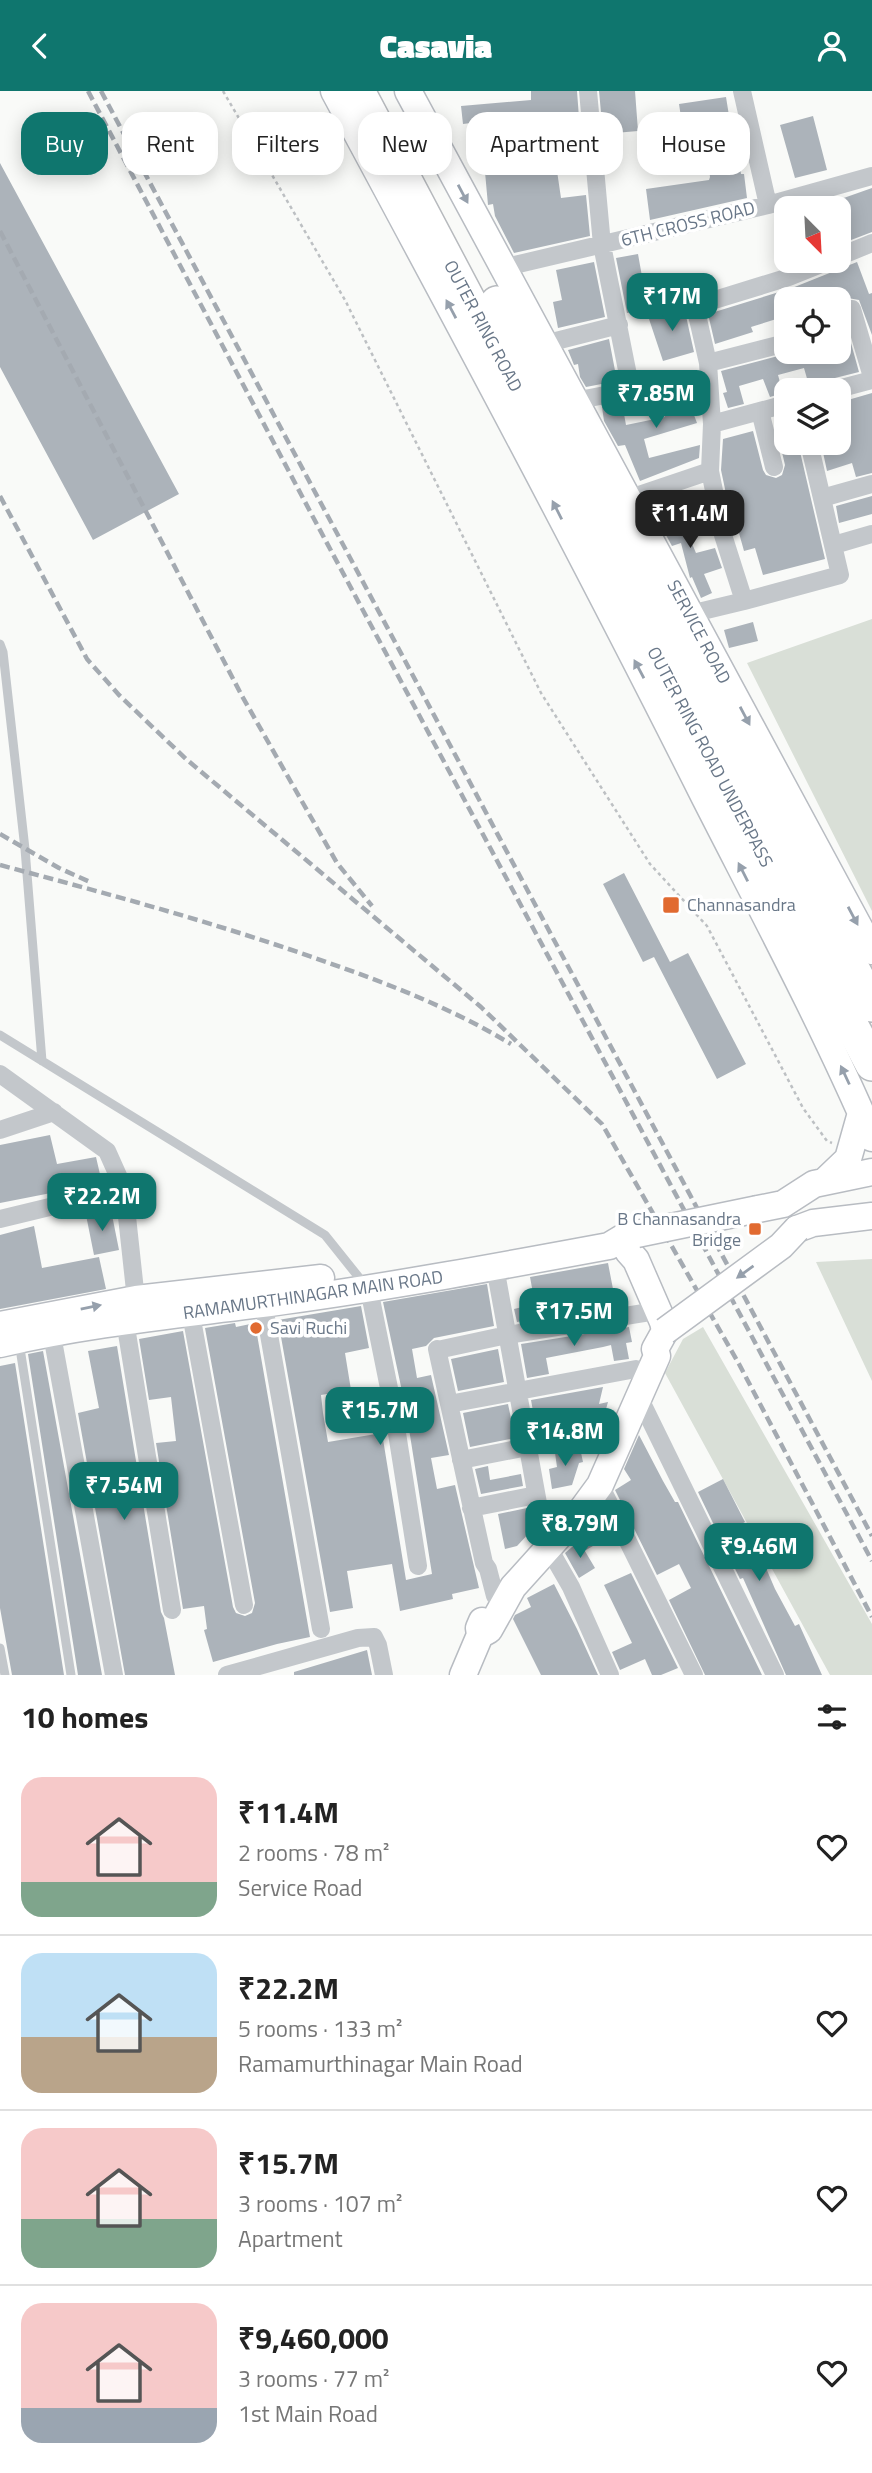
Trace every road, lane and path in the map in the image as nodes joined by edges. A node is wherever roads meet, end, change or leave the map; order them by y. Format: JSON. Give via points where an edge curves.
{"nodes":[{"id":1,"x":223,"y":91,"type":"edge"},
{"id":2,"x":334,"y":91,"type":"edge"},
{"id":3,"x":358,"y":91,"type":"edge"},
{"id":4,"x":385,"y":91,"type":"edge"},
{"id":5,"x":408,"y":91,"type":"edge"},
{"id":6,"x":588,"y":91,"type":"edge"},
{"id":7,"x":742,"y":91,"type":"edge"},
{"id":8,"x":872,"y":176,"type":"edge"},
{"id":9,"x":768,"y":205,"type":"junction"},
{"id":10,"x":872,"y":243,"type":"edge"},
{"id":11,"x":602,"y":245,"type":"junction"},
{"id":12,"x":851,"y":252,"type":"edge"},
{"id":13,"x":502,"y":268,"type":"junction"},
{"id":14,"x":799,"y":273,"type":"edge"},
{"id":15,"x":852,"y":309,"type":"dead end"},
{"id":16,"x":619,"y":325,"type":"junction"},
{"id":17,"x":544,"y":344,"type":"junction"},
{"id":18,"x":774,"y":346,"type":"edge"},
{"id":19,"x":708,"y":363,"type":"junction"},
{"id":20,"x":872,"y":378,"type":"edge"},
{"id":21,"x":851,"y":385,"type":"edge"},
{"id":22,"x":574,"y":401,"type":"junction"},
{"id":23,"x":774,"y":407,"type":"edge"},
{"id":24,"x":760,"y":411,"type":"junction"},
{"id":25,"x":712,"y":424,"type":"junction"},
{"id":26,"x":812,"y":455,"type":"edge"},
{"id":27,"x":774,"y":467,"type":"dead end"},
{"id":28,"x":710,"y":471,"type":"junction"},
{"id":29,"x":872,"y":484,"type":"edge"},
{"id":30,"x":822,"y":498,"type":"junction"},
{"id":31,"x":627,"y":499,"type":"junction"},
{"id":32,"x":872,"y":534,"type":"edge"},
{"id":33,"x":834,"y":545,"type":"junction"},
{"id":34,"x":607,"y":559,"type":"junction"},
{"id":35,"x":744,"y":601,"type":"junction"},
{"id":36,"x":690,"y":614,"type":"junction"},
{"id":37,"x":0,"y":644,"type":"edge"},
{"id":38,"x":872,"y":951,"type":"edge"},
{"id":39,"x":872,"y":1005,"type":"edge"},
{"id":40,"x":0,"y":1035,"type":"edge"},
{"id":41,"x":42,"y":1061,"type":"junction"},
{"id":42,"x":872,"y":1064,"type":"edge"},
{"id":43,"x":0,"y":1074,"type":"edge"},
{"id":44,"x":54,"y":1112,"type":"junction"},
{"id":45,"x":862,"y":1113,"type":"junction"},
{"id":46,"x":0,"y":1130,"type":"edge"},
{"id":47,"x":872,"y":1137,"type":"edge"},
{"id":48,"x":850,"y":1153,"type":"junction"},
{"id":49,"x":872,"y":1172,"type":"edge"},
{"id":50,"x":826,"y":1180,"type":"junction"},
{"id":51,"x":124,"y":1189,"type":"junction"},
{"id":52,"x":872,"y":1216,"type":"edge"},
{"id":53,"x":0,"y":1219,"type":"edge"},
{"id":54,"x":805,"y":1226,"type":"junction"},
{"id":55,"x":872,"y":1228,"type":"edge"},
{"id":56,"x":630,"y":1241,"type":"junction"},
{"id":57,"x":495,"y":1267,"type":"junction"},
{"id":58,"x":363,"y":1282,"type":"junction"},
{"id":59,"x":262,"y":1294,"type":"junction"},
{"id":60,"x":133,"y":1313,"type":"junction"},
{"id":61,"x":191,"y":1314,"type":"junction"},
{"id":62,"x":50,"y":1324,"type":"junction"},
{"id":63,"x":658,"y":1332,"type":"junction"},
{"id":64,"x":507,"y":1335,"type":"junction"},
{"id":65,"x":6,"y":1336,"type":"edge"},
{"id":66,"x":637,"y":1382,"type":"junction"},
{"id":67,"x":517,"y":1392,"type":"junction"},
{"id":68,"x":449,"y":1404,"type":"junction"},
{"id":69,"x":608,"y":1431,"type":"junction"},
{"id":70,"x":527,"y":1447,"type":"junction"},
{"id":71,"x":461,"y":1460,"type":"junction"},
{"id":72,"x":600,"y":1485,"type":"junction"},
{"id":73,"x":536,"y":1495,"type":"junction"},
{"id":74,"x":471,"y":1508,"type":"junction"},
{"id":75,"x":540,"y":1514,"type":"dead end"},
{"id":76,"x":548,"y":1547,"type":"junction"},
{"id":77,"x":418,"y":1566,"type":"dead end"},
{"id":78,"x":495,"y":1596,"type":"junction"},
{"id":79,"x":244,"y":1605,"type":"dead end"},
{"id":80,"x":172,"y":1610,"type":"dead end"},
{"id":81,"x":321,"y":1629,"type":"dead end"},
{"id":82,"x":480,"y":1635,"type":"junction"},
{"id":83,"x":0,"y":1647,"type":"edge"},
{"id":84,"x":5,"y":1675,"type":"edge"},
{"id":85,"x":71,"y":1675,"type":"edge"},
{"id":86,"x":114,"y":1675,"type":"edge"},
{"id":87,"x":227,"y":1675,"type":"edge"},
{"id":88,"x":384,"y":1675,"type":"edge"},
{"id":89,"x":463,"y":1675,"type":"edge"},
{"id":90,"x":610,"y":1675,"type":"edge"},
{"id":91,"x":694,"y":1675,"type":"edge"},
{"id":92,"x":775,"y":1675,"type":"edge"}],
"edges":[{"from":1,"to":48,"type":"path","via":[[345,300],[541,693],[650,864],[707,926],[803,1108],[827,1141]]},
{"from":34,"to":2,"type":"main road","one_way":true,"via":[[514,427]]},
{"from":3,"to":34,"type":"highway","name":"OUTER RING ROAD"},
{"from":4,"to":34,"type":"highway","name":"OUTER RING ROAD"},
{"from":5,"to":13,"type":"main road","name":"SERVICE ROAD","one_way":true},
{"from":6,"to":11,"type":"street"},
{"from":7,"to":9,"type":"street"},
{"from":8,"to":9,"type":"street","name":"6TH CROSS ROAD"},
{"from":9,"to":11,"type":"street","name":"6TH CROSS ROAD"},
{"from":10,"to":12,"type":"street"},
{"from":11,"to":13,"type":"street","name":"6TH CROSS ROAD"},
{"from":11,"to":16,"type":"street"},
{"from":13,"to":17,"type":"main road","name":"SERVICE ROAD"},
{"from":14,"to":19,"type":"street","via":[[695,306]]},
{"from":15,"to":20,"type":"street"},
{"from":16,"to":17,"type":"street"},
{"from":16,"to":22,"type":"street","via":[[631,390]]},
{"from":17,"to":22,"type":"main road","name":"SERVICE ROAD"},
{"from":18,"to":19,"type":"street"},
{"from":19,"to":25,"type":"street"},
{"from":20,"to":21,"type":"street"},
{"from":22,"to":31,"type":"main road","name":"SERVICE ROAD"},
{"from":23,"to":24,"type":"street"},
{"from":24,"to":25,"type":"street"},
{"from":24,"to":27,"type":"street"},
{"from":25,"to":28,"type":"street"},
{"from":26,"to":30,"type":"street"},
{"from":28,"to":31,"type":"street"},
{"from":28,"to":35,"type":"street","via":[[723,535]]},
{"from":29,"to":30,"type":"street"},
{"from":30,"to":33,"type":"street"},
{"from":31,"to":36,"type":"main road","name":"SERVICE ROAD"},
{"from":32,"to":33,"type":"street"},
{"from":33,"to":35,"type":"street","via":[[841,575]]},
{"from":34,"to":39,"type":"highway","name":"OUTER RING ROAD UNDERPASS"},
{"from":34,"to":42,"type":"highway","name":"OUTER RING ROAD UNDERPASS"},
{"from":45,"to":34,"type":"main road","one_way":true,"via":[[794,974]]},
{"from":35,"to":36,"type":"street"},
{"from":36,"to":38,"type":"main road","name":"SERVICE ROAD","one_way":true},
{"from":37,"to":41,"type":"lane","via":[[25,849]]},
{"from":40,"to":41,"type":"lane"},
{"from":41,"to":58,"type":"lane","via":[[325,1235]]},
{"from":43,"to":44,"type":"street"},
{"from":44,"to":46,"type":"street"},
{"from":44,"to":51,"type":"street","via":[[107,1151]]},
{"from":45,"to":47,"type":"main road"},
{"from":45,"to":48,"type":"main road"},
{"from":48,"to":50,"type":"main road"},
{"from":49,"to":50,"type":"main road","name":"RAMAMURTHINAGAR MAIN ROAD"},
{"from":50,"to":56,"type":"main road","name":"RAMAMURTHINAGAR MAIN ROAD","bridge":true,"via":[[783,1204]]},
{"from":51,"to":53,"type":"street"},
{"from":51,"to":60,"type":"street"},
{"from":52,"to":54,"type":"main road"},
{"from":54,"to":55,"type":"main road"},
{"from":54,"to":63,"type":"main road","one_way":true,"bridge":true},
{"from":56,"to":57,"type":"main road","name":"RAMAMURTHINAGAR MAIN ROAD"},
{"from":56,"to":58,"type":"main road","name":"RAMAMURTHINAGAR MAIN ROAD","via":[[609,1233]]},
{"from":56,"to":63,"type":"main road"},
{"from":57,"to":58,"type":"main road","name":"RAMAMURTHINAGAR MAIN ROAD"},
{"from":57,"to":64,"type":"street"},
{"from":58,"to":59,"type":"main road","name":"RAMAMURTHINAGAR MAIN ROAD"},
{"from":58,"to":77,"type":"street","via":[[393,1408]]},
{"from":59,"to":60,"type":"main road","name":"RAMAMURTHINAGAR MAIN ROAD"},
{"from":59,"to":61,"type":"main road","name":"RAMAMURTHINAGAR MAIN ROAD"},
{"from":59,"to":81,"type":"street"},
{"from":60,"to":61,"type":"main road","name":"RAMAMURTHINAGAR MAIN ROAD"},
{"from":60,"to":62,"type":"main road","name":"RAMAMURTHINAGAR MAIN ROAD"},
{"from":60,"to":80,"type":"street"},
{"from":61,"to":79,"type":"street"},
{"from":62,"to":65,"type":"main road","name":"RAMAMURTHINAGAR MAIN ROAD"},
{"from":62,"to":86,"type":"street"},
{"from":63,"to":64,"type":"street"},
{"from":63,"to":66,"type":"main road","via":[[657,1356]]},
{"from":64,"to":67,"type":"street"},
{"from":64,"to":68,"type":"street","via":[[439,1349]]},
{"from":65,"to":85,"type":"lane"},
{"from":66,"to":67,"type":"street"},
{"from":66,"to":69,"type":"main road"},
{"from":66,"to":72,"type":"main road"},
{"from":66,"to":92,"type":"street"},
{"from":67,"to":68,"type":"street"},
{"from":67,"to":70,"type":"street"},
{"from":68,"to":71,"type":"street"},
{"from":69,"to":70,"type":"street"},
{"from":69,"to":78,"type":"main road","via":[[587,1484]]},
{"from":70,"to":71,"type":"street"},
{"from":70,"to":73,"type":"street"},
{"from":71,"to":74,"type":"street"},
{"from":72,"to":76,"type":"main road"},
{"from":72,"to":91,"type":"street"},
{"from":73,"to":74,"type":"street"},
{"from":73,"to":75,"type":"street"},
{"from":74,"to":78,"type":"street"},
{"from":76,"to":82,"type":"main road","via":[[513,1587],[489,1630]]},
{"from":76,"to":90,"type":"street"},
{"from":78,"to":82,"type":"main road"},
{"from":82,"to":89,"type":"main road"},
{"from":83,"to":84,"type":"lane"},
{"from":87,"to":88,"type":"street","via":[[358,1637],[374,1637]]}]}
